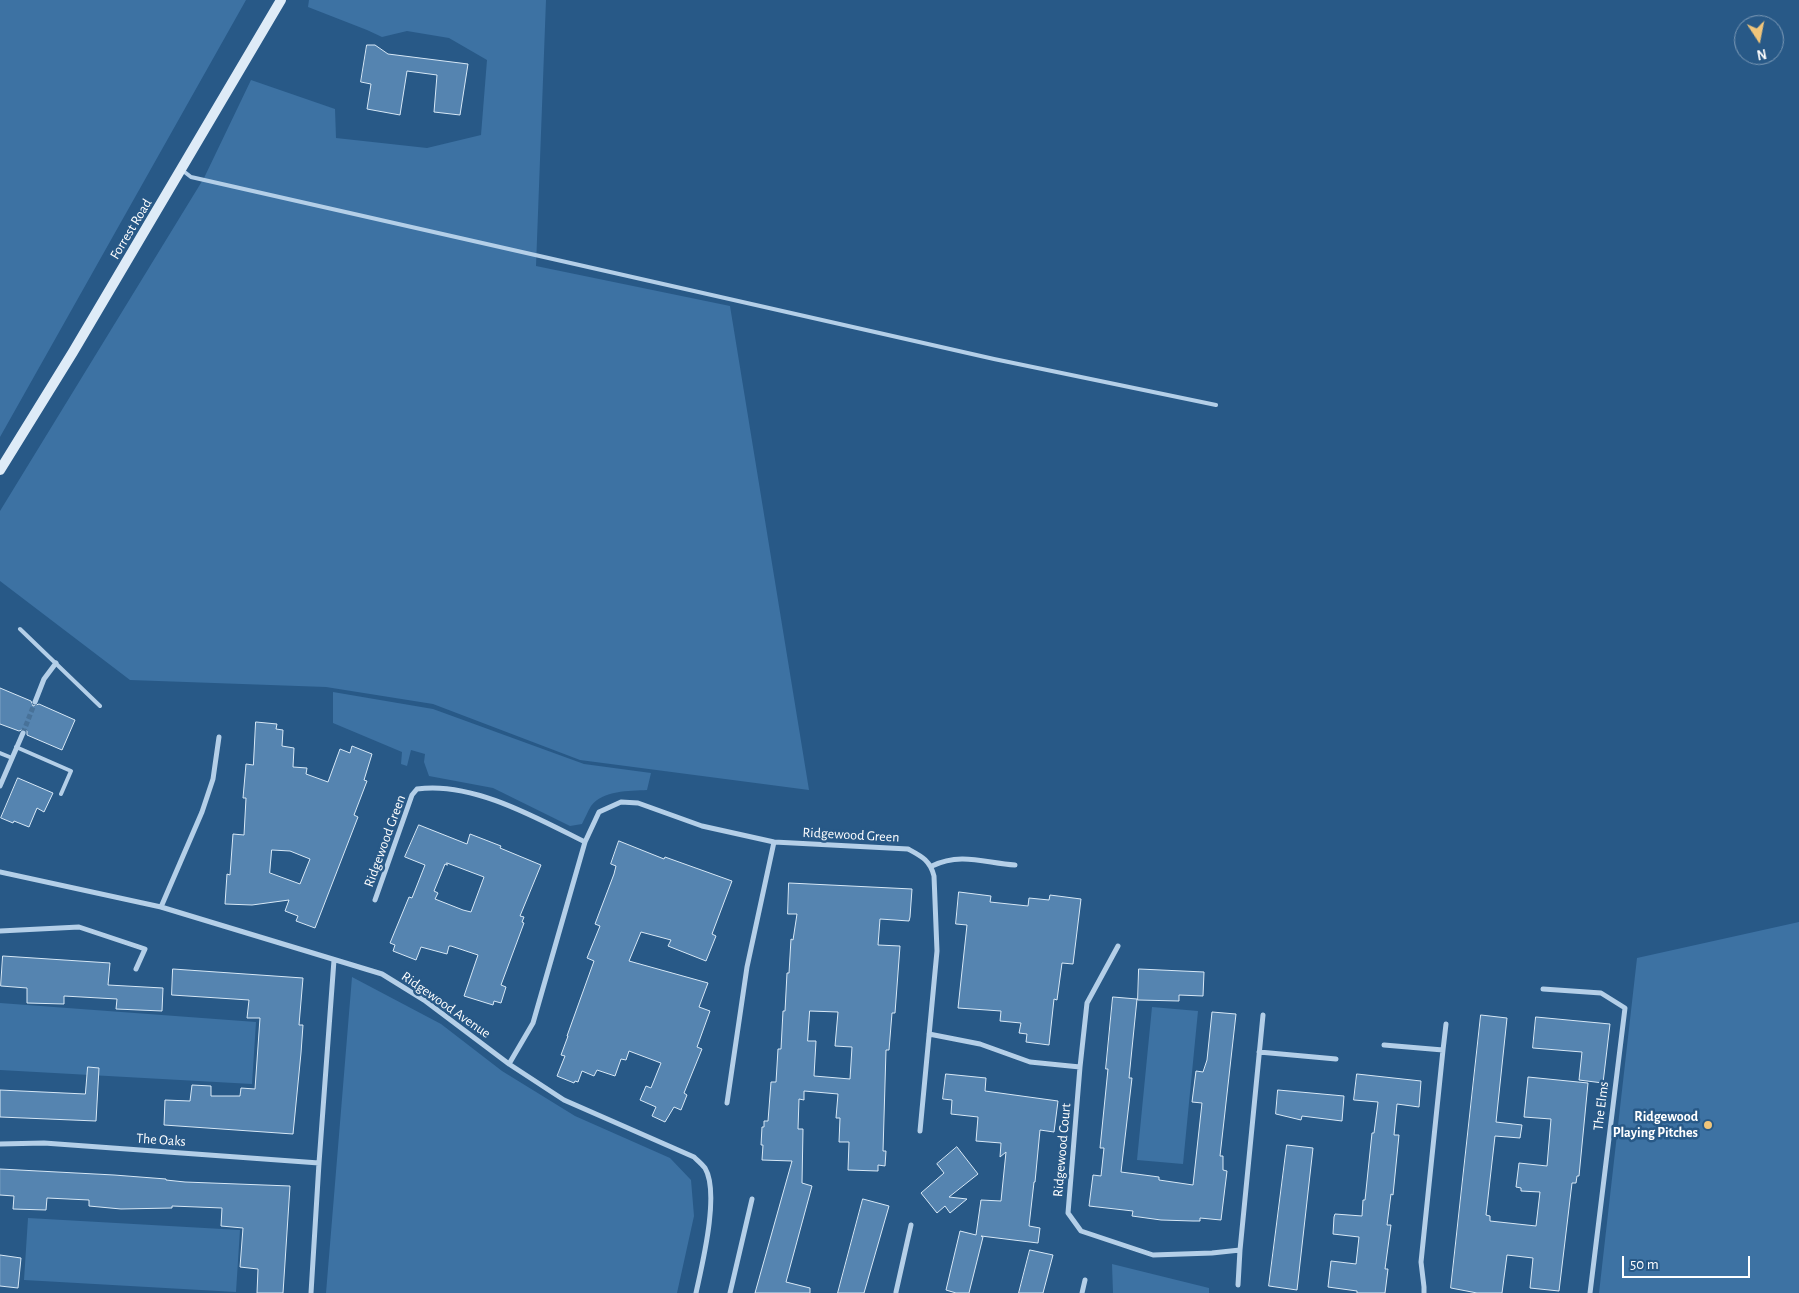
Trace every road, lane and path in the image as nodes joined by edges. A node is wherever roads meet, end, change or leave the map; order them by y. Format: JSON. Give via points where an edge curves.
{"nodes":[{"id":1,"x":281,"y":0,"type":"edge"},
{"id":2,"x":182,"y":170,"type":"junction"},
{"id":3,"x":1216,"y":405,"type":"dead end"},
{"id":4,"x":0,"y":470,"type":"edge"},
{"id":5,"x":20,"y":629,"type":"dead end"},
{"id":6,"x":56,"y":663,"type":"junction"},
{"id":7,"x":35,"y":702,"type":"tunnel mouth"},
{"id":8,"x":100,"y":706,"type":"dead end"},
{"id":9,"x":23,"y":733,"type":"tunnel mouth"},
{"id":10,"x":219,"y":737,"type":"dead end"},
{"id":11,"x":16,"y":747,"type":"junction"},
{"id":12,"x":0,"y":753,"type":"edge"},
{"id":13,"x":12,"y":758,"type":"junction"},
{"id":14,"x":0,"y":786,"type":"edge"},
{"id":15,"x":61,"y":794,"type":"dead end"},
{"id":16,"x":585,"y":842,"type":"junction"},
{"id":17,"x":774,"y":842,"type":"junction"},
{"id":18,"x":1016,"y":865,"type":"dead end"},
{"id":19,"x":932,"y":866,"type":"junction"},
{"id":20,"x":0,"y":872,"type":"edge"},
{"id":21,"x":375,"y":900,"type":"dead end"},
{"id":22,"x":161,"y":907,"type":"junction"},
{"id":23,"x":0,"y":931,"type":"edge"},
{"id":24,"x":1118,"y":946,"type":"dead end"},
{"id":25,"x":334,"y":960,"type":"junction"},
{"id":26,"x":136,"y":969,"type":"dead end"},
{"id":27,"x":1543,"y":989,"type":"dead end"},
{"id":28,"x":1262,"y":1015,"type":"dead end"},
{"id":29,"x":1446,"y":1024,"type":"dead end"},
{"id":30,"x":929,"y":1034,"type":"junction"},
{"id":31,"x":1384,"y":1046,"type":"dead end"},
{"id":32,"x":1443,"y":1050,"type":"junction"},
{"id":33,"x":1259,"y":1052,"type":"junction"},
{"id":34,"x":1336,"y":1059,"type":"dead end"},
{"id":35,"x":509,"y":1064,"type":"junction"},
{"id":36,"x":1080,"y":1067,"type":"junction"},
{"id":37,"x":727,"y":1103,"type":"dead end"},
{"id":38,"x":920,"y":1131,"type":"dead end"},
{"id":39,"x":0,"y":1144,"type":"edge"},
{"id":40,"x":319,"y":1163,"type":"junction"},
{"id":41,"x":752,"y":1199,"type":"dead end"},
{"id":42,"x":911,"y":1225,"type":"dead end"},
{"id":43,"x":1240,"y":1250,"type":"junction"},
{"id":44,"x":1085,"y":1280,"type":"dead end"},
{"id":45,"x":1238,"y":1285,"type":"dead end"},
{"id":46,"x":311,"y":1293,"type":"edge"},
{"id":47,"x":696,"y":1293,"type":"edge"},
{"id":48,"x":730,"y":1293,"type":"edge"},
{"id":49,"x":898,"y":1293,"type":"edge"},
{"id":50,"x":1082,"y":1293,"type":"edge"},
{"id":51,"x":1424,"y":1293,"type":"edge"},
{"id":52,"x":1590,"y":1293,"type":"edge"}],
"edges":[{"from":1,"to":2,"type":"street","name":"Forrest Road"},
{"from":2,"to":3,"type":"lane","via":[[191,177]]},
{"from":2,"to":4,"type":"street","name":"Forrest Road"},
{"from":5,"to":6,"type":"lane"},
{"from":6,"to":7,"type":"street","via":[[44,679]]},
{"from":6,"to":8,"type":"lane"},
{"from":9,"to":11,"type":"street"},
{"from":10,"to":22,"type":"street","via":[[213,779],[202,812]]},
{"from":11,"to":13,"type":"street"},
{"from":11,"to":15,"type":"lane","via":[[71,771]]},
{"from":12,"to":13,"type":"lane"},
{"from":13,"to":14,"type":"street"},
{"from":16,"to":17,"type":"street","name":"Ridgewood Green","via":[[599,812],[621,802],[638,803],[702,826]]},
{"from":16,"to":21,"type":"street","name":"Ridgewood Green","via":[[520,809],[466,791],[417,789],[412,795]]},
{"from":16,"to":35,"type":"street","name":"Ridgewood Green","via":[[534,1023]]},
{"from":17,"to":19,"type":"street","name":"Ridgewood Green","via":[[908,849]]},
{"from":17,"to":37,"type":"street","via":[[747,967]]},
{"from":18,"to":19,"type":"street","via":[[954,859]]},
{"from":19,"to":30,"type":"street","via":[[937,951]]},
{"from":20,"to":22,"type":"street","name":"Ridgewood Avenue"},
{"from":22,"to":25,"type":"street","name":"Ridgewood Avenue"},
{"from":23,"to":26,"type":"street","via":[[79,927],[145,950]]},
{"from":24,"to":36,"type":"street","name":"Ridgewood Court","via":[[1087,1003]]},
{"from":25,"to":35,"type":"street","name":"Ridgewood Avenue","via":[[382,974],[424,1000]]},
{"from":25,"to":40,"type":"street"},
{"from":27,"to":52,"type":"street","name":"The Elms","via":[[1601,993],[1624,1008]]},
{"from":28,"to":33,"type":"street"},
{"from":29,"to":32,"type":"street"},
{"from":30,"to":36,"type":"street","via":[[980,1044],[1030,1062]]},
{"from":30,"to":38,"type":"street"},
{"from":31,"to":32,"type":"street"},
{"from":32,"to":51,"type":"street","via":[[1421,1262]]},
{"from":33,"to":34,"type":"street"},
{"from":33,"to":43,"type":"street"},
{"from":35,"to":47,"type":"street","name":"Ridgewood Avenue","via":[[564,1100],[694,1157],[705,1168],[710,1200],[706,1245]]},
{"from":36,"to":43,"type":"street","name":"Ridgewood Court","via":[[1068,1212],[1081,1232],[1152,1255]]},
{"from":39,"to":40,"type":"street","name":"The Oaks","via":[[44,1143]]},
{"from":40,"to":46,"type":"street"},
{"from":41,"to":48,"type":"street"},
{"from":42,"to":49,"type":"street"},
{"from":43,"to":45,"type":"street"},
{"from":44,"to":50,"type":"street"}]}
